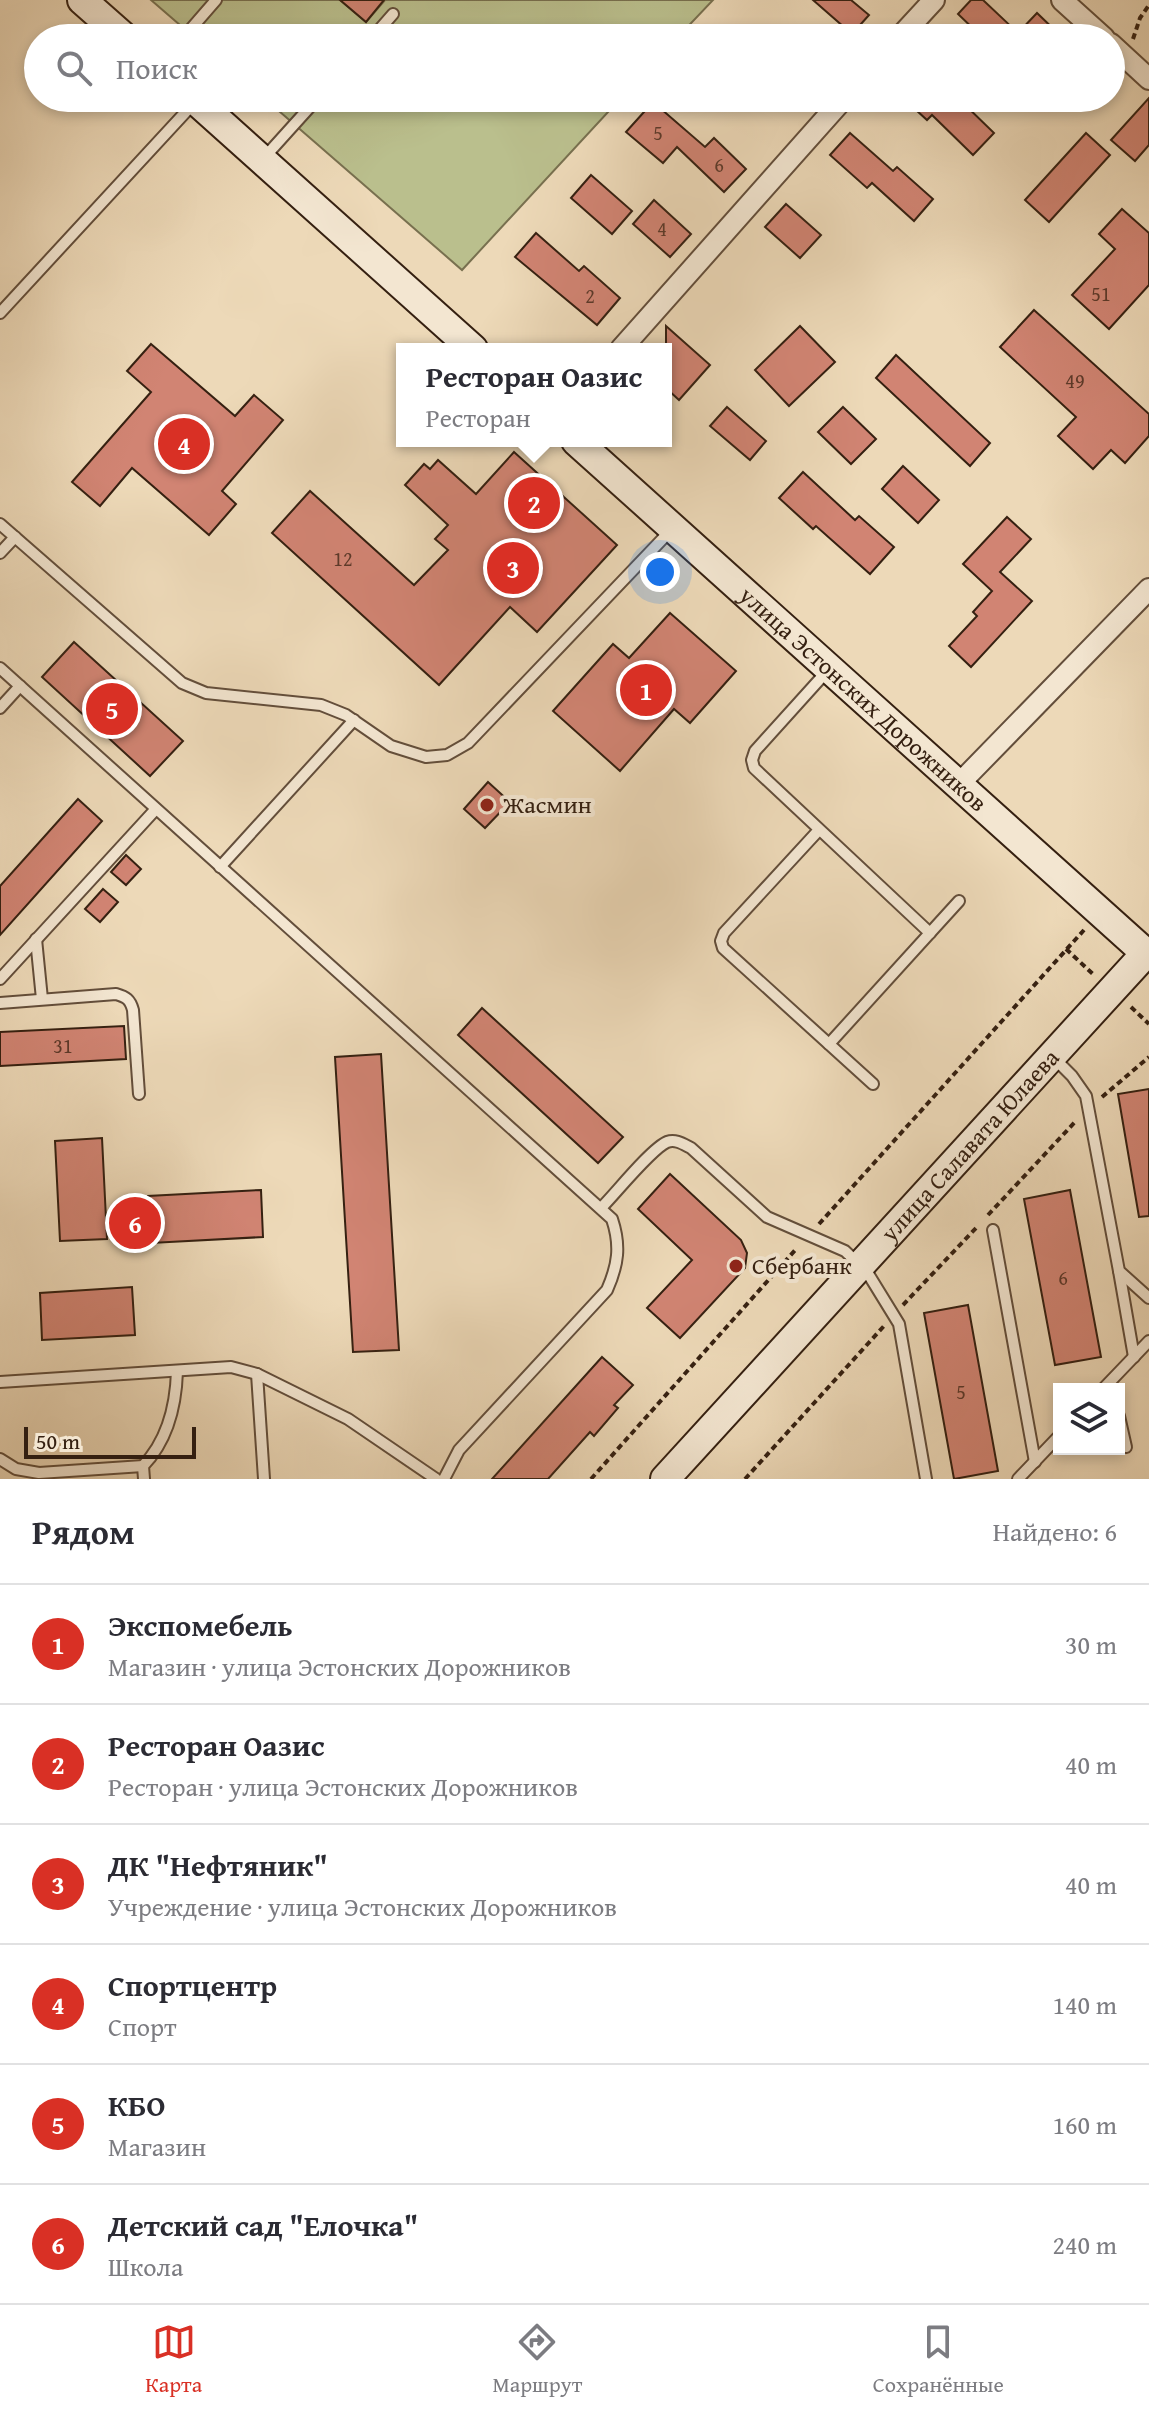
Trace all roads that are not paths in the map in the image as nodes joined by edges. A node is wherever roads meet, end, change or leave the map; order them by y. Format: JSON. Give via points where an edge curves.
{"nodes":[{"id":1,"x":82,"y":0,"type":"edge"},
{"id":2,"x":216,"y":0,"type":"edge"},
{"id":3,"x":934,"y":0,"type":"edge"},
{"id":4,"x":1062,"y":0,"type":"edge"},
{"id":5,"x":393,"y":14,"type":"dead end"},
{"id":6,"x":109,"y":24,"type":"edge"},
{"id":7,"x":195,"y":24,"type":"edge"},
{"id":8,"x":384,"y":24,"type":"edge"},
{"id":9,"x":912,"y":24,"type":"edge"},
{"id":10,"x":1089,"y":24,"type":"edge"},
{"id":11,"x":1125,"y":57,"type":"edge"},
{"id":12,"x":1149,"y":79,"type":"edge"},
{"id":13,"x":183,"y":112,"type":"edge"},
{"id":14,"x":209,"y":112,"type":"edge"},
{"id":15,"x":305,"y":112,"type":"edge"},
{"id":16,"x":832,"y":112,"type":"edge"},
{"id":17,"x":262,"y":160,"type":"junction"},
{"id":18,"x":0,"y":312,"type":"edge"},
{"id":19,"x":466,"y":343,"type":"edge"},
{"id":20,"x":626,"y":343,"type":"edge"},
{"id":21,"x":583,"y":447,"type":"edge"},
{"id":22,"x":0,"y":524,"type":"edge"},
{"id":23,"x":673,"y":528,"type":"junction"},
{"id":24,"x":15,"y":537,"type":"junction"},
{"id":25,"x":0,"y":553,"type":"edge"},
{"id":26,"x":1149,"y":589,"type":"edge"},
{"id":27,"x":0,"y":668,"type":"edge"},
{"id":28,"x":830,"y":668,"type":"junction"},
{"id":29,"x":20,"y":686,"type":"junction"},
{"id":30,"x":0,"y":708,"type":"edge"},
{"id":31,"x":354,"y":720,"type":"junction"},
{"id":32,"x":959,"y":784,"type":"junction"},
{"id":33,"x":155,"y":810,"type":"junction"},
{"id":34,"x":818,"y":831,"type":"junction"},
{"id":35,"x":220,"y":867,"type":"junction"},
{"id":36,"x":959,"y":901,"type":"dead end"},
{"id":37,"x":930,"y":933,"type":"junction"},
{"id":38,"x":36,"y":939,"type":"junction"},
{"id":39,"x":1148,"y":953,"type":"edge"},
{"id":40,"x":0,"y":979,"type":"edge"},
{"id":41,"x":42,"y":999,"type":"junction"},
{"id":42,"x":0,"y":1003,"type":"edge"},
{"id":43,"x":829,"y":1044,"type":"junction"},
{"id":44,"x":1052,"y":1056,"type":"junction"},
{"id":45,"x":873,"y":1084,"type":"dead end"},
{"id":46,"x":139,"y":1094,"type":"dead end"},
{"id":47,"x":602,"y":1207,"type":"junction"},
{"id":48,"x":993,"y":1230,"type":"dead end"},
{"id":49,"x":860,"y":1264,"type":"junction"},
{"id":50,"x":1119,"y":1271,"type":"junction"},
{"id":51,"x":1149,"y":1298,"type":"edge"},
{"id":52,"x":1149,"y":1341,"type":"edge"},
{"id":53,"x":1134,"y":1357,"type":"junction"},
{"id":54,"x":177,"y":1371,"type":"junction"},
{"id":55,"x":257,"y":1374,"type":"junction"},
{"id":56,"x":0,"y":1382,"type":"edge"},
{"id":57,"x":1110,"y":1383,"type":"edge"},
{"id":58,"x":1053,"y":1442,"type":"edge"},
{"id":59,"x":1125,"y":1443,"type":"edge"},
{"id":60,"x":1126,"y":1447,"type":"dead end"},
{"id":61,"x":0,"y":1459,"type":"edge"},
{"id":62,"x":1035,"y":1462,"type":"junction"},
{"id":63,"x":143,"y":1466,"type":"junction"},
{"id":64,"x":43,"y":1476,"type":"edge"},
{"id":65,"x":144,"y":1479,"type":"edge"},
{"id":66,"x":264,"y":1479,"type":"edge"},
{"id":67,"x":436,"y":1479,"type":"edge"},
{"id":68,"x":444,"y":1479,"type":"edge"},
{"id":69,"x":665,"y":1479,"type":"edge"},
{"id":70,"x":926,"y":1479,"type":"edge"},
{"id":71,"x":1018,"y":1479,"type":"edge"}],
"edges":[{"from":1,"to":6,"type":"main road"},
{"from":2,"to":7,"type":"lane"},
{"from":3,"to":9,"type":"street"},
{"from":4,"to":10,"type":"street"},
{"from":5,"to":8,"type":"lane"},
{"from":11,"to":12,"type":"street"},
{"from":13,"to":18,"type":"lane"},
{"from":14,"to":17,"type":"main road"},
{"from":15,"to":17,"type":"lane"},
{"from":16,"to":20,"type":"street"},
{"from":17,"to":19,"type":"main road"},
{"from":21,"to":23,"type":"main road","name":"улица Эстонских Дорожников"},
{"from":22,"to":24,"type":"lane"},
{"from":23,"to":28,"type":"main road","name":"улица Эстонских Дорожников"},
{"from":23,"to":31,"type":"lane","via":[[468,743],[447,755],[426,757],[391,746]]},
{"from":24,"to":25,"type":"lane"},
{"from":24,"to":31,"type":"lane","via":[[182,683],[206,693],[321,705]]},
{"from":26,"to":32,"type":"street"},
{"from":27,"to":29,"type":"lane"},
{"from":28,"to":32,"type":"main road","name":"улица Эстонских Дорожников"},
{"from":28,"to":34,"type":"lane","via":[[752,760],[760,777]]},
{"from":29,"to":30,"type":"lane"},
{"from":29,"to":33,"type":"lane"},
{"from":31,"to":35,"type":"lane"},
{"from":32,"to":39,"type":"main road","name":"улица Эстонских Дорожников"},
{"from":33,"to":35,"type":"lane"},
{"from":33,"to":38,"type":"lane"},
{"from":34,"to":37,"type":"lane"},
{"from":34,"to":43,"type":"lane","via":[[721,941]]},
{"from":35,"to":47,"type":"lane"},
{"from":36,"to":37,"type":"lane"},
{"from":37,"to":43,"type":"lane"},
{"from":38,"to":40,"type":"lane"},
{"from":38,"to":41,"type":"lane"},
{"from":39,"to":44,"type":"main road","name":"улица Салавата Юлаева"},
{"from":41,"to":42,"type":"lane"},
{"from":41,"to":46,"type":"lane","via":[[116,994],[130,1001]]},
{"from":43,"to":45,"type":"lane"},
{"from":44,"to":49,"type":"main road","name":"улица Салавата Юлаева"},
{"from":44,"to":50,"type":"lane","via":[[1080,1086],[1089,1107]]},
{"from":47,"to":49,"type":"lane","via":[[657,1150],[668,1141],[680,1142],[767,1217],[845,1251]]},
{"from":47,"to":68,"type":"lane","via":[[619,1238],[607,1290],[459,1450]]},
{"from":48,"to":62,"type":"lane"},
{"from":49,"to":69,"type":"main road","name":"улица Салавата Юлаева"},
{"from":49,"to":70,"type":"lane","via":[[899,1324]]},
{"from":50,"to":51,"type":"lane"},
{"from":50,"to":53,"type":"lane"},
{"from":52,"to":53,"type":"lane"},
{"from":53,"to":57,"type":"lane"},
{"from":54,"to":55,"type":"lane","via":[[231,1367]]},
{"from":54,"to":56,"type":"lane"},
{"from":54,"to":63,"type":"lane","via":[[172,1413]]},
{"from":55,"to":66,"type":"lane"},
{"from":55,"to":67,"type":"lane","via":[[348,1419]]},
{"from":58,"to":62,"type":"lane"},
{"from":59,"to":60,"type":"lane"},
{"from":61,"to":64,"type":"lane"},
{"from":62,"to":71,"type":"lane"},
{"from":63,"to":64,"type":"lane"},
{"from":63,"to":65,"type":"lane"}]}
